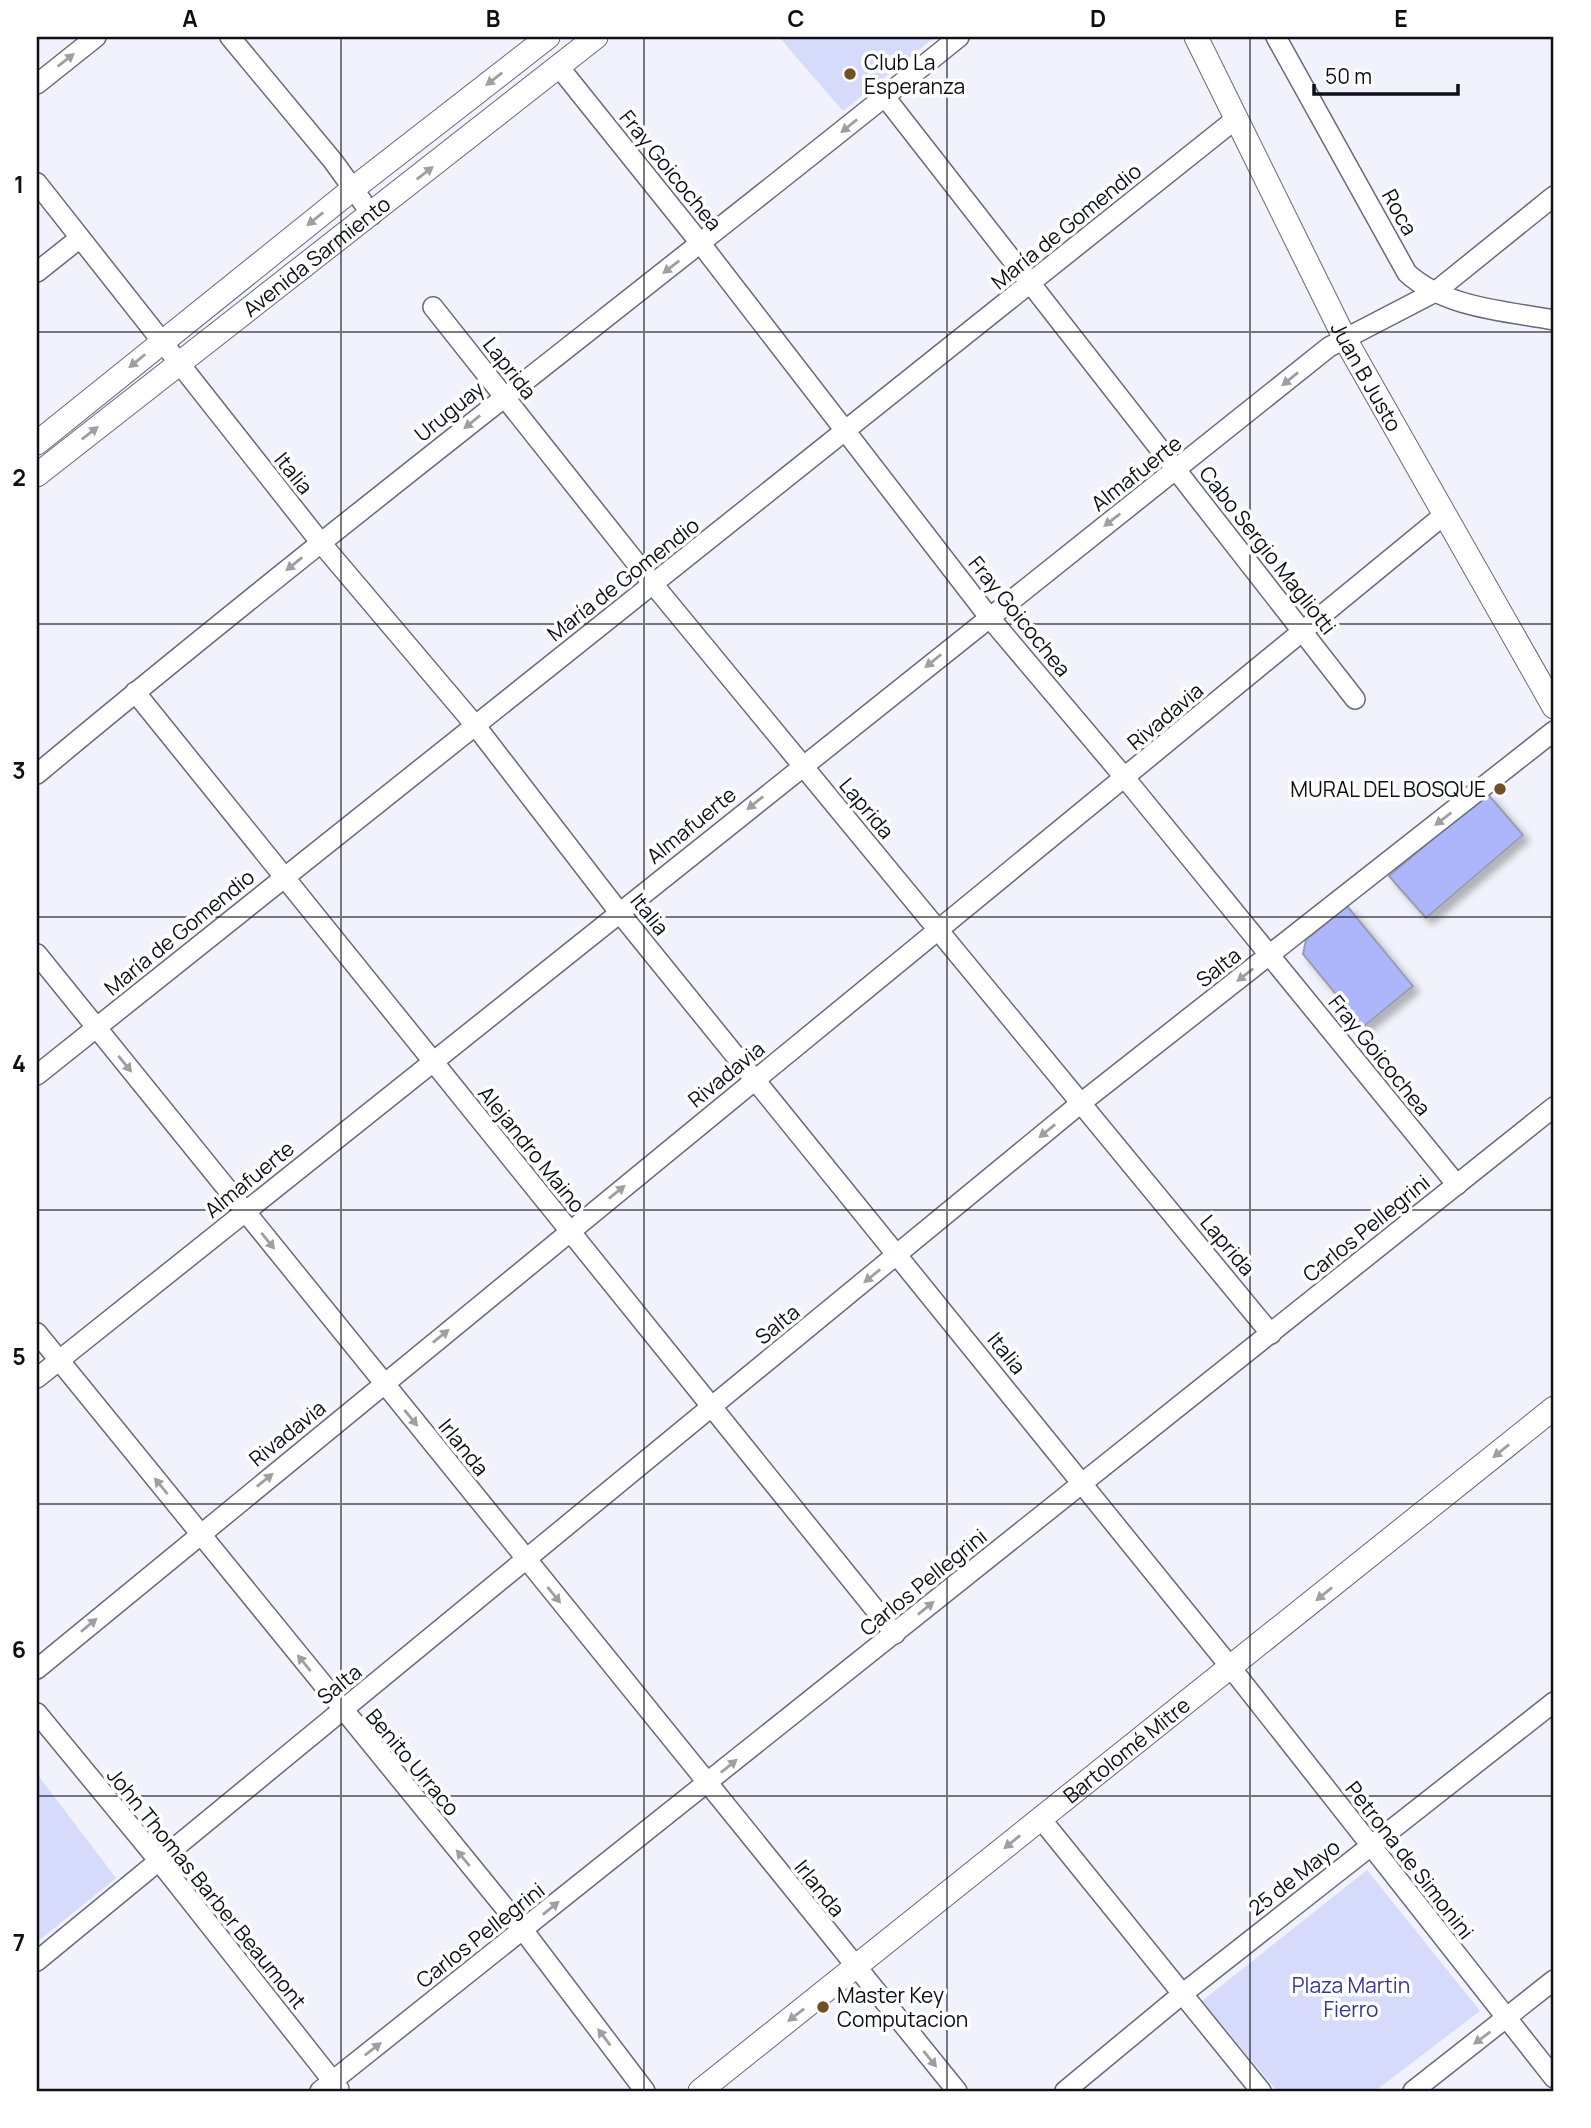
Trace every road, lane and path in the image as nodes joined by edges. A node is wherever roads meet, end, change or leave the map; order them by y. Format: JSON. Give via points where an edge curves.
{"nodes":[{"id":1,"x":96,"y":37,"type":"edge"},
{"id":2,"x":230,"y":37,"type":"edge"},
{"id":3,"x":596,"y":37,"type":"edge"},
{"id":4,"x":960,"y":37,"type":"edge"},
{"id":5,"x":1196,"y":37,"type":"edge"},
{"id":6,"x":1276,"y":37,"type":"edge"},
{"id":7,"x":534,"y":41,"type":"edge"},
{"id":8,"x":559,"y":67,"type":"junction"},
{"id":9,"x":37,"y":84,"type":"edge"},
{"id":10,"x":885,"y":97,"type":"junction"},
{"id":11,"x":1237,"y":118,"type":"junction"},
{"id":12,"x":37,"y":183,"type":"edge"},
{"id":13,"x":354,"y":188,"type":"junction"},
{"id":14,"x":1554,"y":196,"type":"edge"},
{"id":15,"x":372,"y":215,"type":"junction"},
{"id":16,"x":80,"y":238,"type":"junction"},
{"id":17,"x":701,"y":244,"type":"junction"},
{"id":18,"x":37,"y":272,"type":"edge"},
{"id":19,"x":1031,"y":283,"type":"junction"},
{"id":20,"x":1435,"y":292,"type":"junction"},
{"id":21,"x":433,"y":307,"type":"dead end"},
{"id":22,"x":1554,"y":320,"type":"edge"},
{"id":23,"x":1345,"y":339,"type":"junction"},
{"id":24,"x":161,"y":342,"type":"junction"},
{"id":25,"x":178,"y":363,"type":"junction"},
{"id":26,"x":503,"y":396,"type":"junction"},
{"id":27,"x":846,"y":430,"type":"junction"},
{"id":28,"x":37,"y":443,"type":"edge"},
{"id":29,"x":1177,"y":469,"type":"junction"},
{"id":30,"x":37,"y":475,"type":"edge"},
{"id":31,"x":1444,"y":515,"type":"junction"},
{"id":32,"x":321,"y":543,"type":"junction"},
{"id":33,"x":653,"y":584,"type":"junction"},
{"id":34,"x":989,"y":617,"type":"junction"},
{"id":35,"x":1301,"y":631,"type":"junction"},
{"id":36,"x":135,"y":692,"type":"junction"},
{"id":37,"x":1355,"y":699,"type":"dead end"},
{"id":38,"x":1554,"y":707,"type":"edge"},
{"id":39,"x":475,"y":725,"type":"junction"},
{"id":40,"x":1554,"y":731,"type":"edge"},
{"id":41,"x":803,"y":766,"type":"junction"},
{"id":42,"x":37,"y":774,"type":"edge"},
{"id":43,"x":1125,"y":778,"type":"junction"},
{"id":44,"x":284,"y":877,"type":"junction"},
{"id":45,"x":619,"y":912,"type":"junction"},
{"id":46,"x":938,"y":929,"type":"junction"},
{"id":47,"x":37,"y":954,"type":"edge"},
{"id":48,"x":1269,"y":956,"type":"junction"},
{"id":49,"x":96,"y":1028,"type":"junction"},
{"id":50,"x":433,"y":1061,"type":"junction"},
{"id":51,"x":37,"y":1075,"type":"edge"},
{"id":52,"x":754,"y":1079,"type":"junction"},
{"id":53,"x":1082,"y":1103,"type":"junction"},
{"id":54,"x":1554,"y":1107,"type":"edge"},
{"id":55,"x":1457,"y":1185,"type":"junction"},
{"id":56,"x":244,"y":1212,"type":"junction"},
{"id":57,"x":569,"y":1231,"type":"junction"},
{"id":58,"x":897,"y":1255,"type":"junction"},
{"id":59,"x":37,"y":1334,"type":"edge"},
{"id":60,"x":1271,"y":1334,"type":"junction"},
{"id":61,"x":59,"y":1360,"type":"junction"},
{"id":62,"x":37,"y":1378,"type":"edge"},
{"id":63,"x":383,"y":1383,"type":"junction"},
{"id":64,"x":712,"y":1407,"type":"junction"},
{"id":65,"x":1554,"y":1408,"type":"edge"},
{"id":66,"x":1083,"y":1482,"type":"junction"},
{"id":67,"x":200,"y":1533,"type":"junction"},
{"id":68,"x":526,"y":1560,"type":"junction"},
{"id":69,"x":895,"y":1634,"type":"junction"},
{"id":70,"x":37,"y":1669,"type":"edge"},
{"id":71,"x":1232,"y":1669,"type":"junction"},
{"id":72,"x":1554,"y":1702,"type":"edge"},
{"id":73,"x":342,"y":1711,"type":"junction"},
{"id":74,"x":37,"y":1713,"type":"edge"},
{"id":75,"x":707,"y":1784,"type":"junction"},
{"id":76,"x":1041,"y":1819,"type":"junction"},
{"id":77,"x":1371,"y":1847,"type":"junction"},
{"id":78,"x":159,"y":1861,"type":"junction"},
{"id":79,"x":523,"y":1930,"type":"junction"},
{"id":80,"x":37,"y":1961,"type":"edge"},
{"id":81,"x":856,"y":1968,"type":"junction"},
{"id":82,"x":1554,"y":1980,"type":"edge"},
{"id":83,"x":1181,"y":1994,"type":"junction"},
{"id":84,"x":1506,"y":2019,"type":"junction"},
{"id":85,"x":1554,"y":2078,"type":"edge"},
{"id":86,"x":331,"y":2088,"type":"edge"},
{"id":87,"x":645,"y":2091,"type":"edge"},
{"id":88,"x":700,"y":2091,"type":"edge"},
{"id":89,"x":957,"y":2091,"type":"edge"},
{"id":90,"x":1065,"y":2091,"type":"edge"},
{"id":91,"x":1261,"y":2091,"type":"edge"},
{"id":92,"x":1413,"y":2091,"type":"edge"}],
"edges":[{"from":9,"to":1,"type":"street","one_way":true},
{"from":2,"to":13,"type":"street"},
{"from":3,"to":8,"type":"main road","name":"Avenida Sarmiento"},
{"from":4,"to":10,"type":"street","name":"Uruguay"},
{"from":5,"to":11,"type":"main road","name":"Juan B Justo"},
{"from":6,"to":20,"type":"street","name":"Roca","via":[[1407,273]]},
{"from":7,"to":13,"type":"main road","name":"Avenida Sarmiento","one_way":true},
{"from":15,"to":8,"type":"main road","name":"Avenida Sarmiento","one_way":true},
{"from":8,"to":17,"type":"street","name":"Fray Goicochea"},
{"from":10,"to":17,"type":"street","name":"Uruguay","one_way":true},
{"from":10,"to":19,"type":"street","name":"Cabo Sergio Magliotti"},
{"from":11,"to":19,"type":"street","name":"María de Gomendio"},
{"from":11,"to":23,"type":"main road","name":"Juan B Justo"},
{"from":12,"to":16,"type":"street","name":"Italia"},
{"from":13,"to":15,"type":"street"},
{"from":13,"to":24,"type":"main road","name":"Avenida Sarmiento","one_way":true},
{"from":14,"to":20,"type":"street"},
{"from":15,"to":25,"type":"main road","name":"Avenida Sarmiento"},
{"from":16,"to":18,"type":"street"},
{"from":16,"to":24,"type":"street","name":"Italia"},
{"from":17,"to":26,"type":"street","name":"Uruguay","one_way":true},
{"from":17,"to":27,"type":"street","name":"Fray Goicochea"},
{"from":19,"to":27,"type":"street","name":"María de Gomendio"},
{"from":19,"to":29,"type":"street","name":"Cabo Sergio Magliotti"},
{"from":20,"to":22,"type":"street","name":"Roca","via":[[1468,304]]},
{"from":20,"to":23,"type":"street"},
{"from":21,"to":26,"type":"street","name":"Laprida"},
{"from":23,"to":29,"type":"street","name":"Almafuerte","one_way":true},
{"from":23,"to":31,"type":"main road","name":"Juan B Justo"},
{"from":24,"to":25,"type":"street","name":"Italia"},
{"from":24,"to":28,"type":"main road","name":"Avenida Sarmiento","one_way":true},
{"from":30,"to":25,"type":"main road","name":"Avenida Sarmiento","one_way":true},
{"from":25,"to":32,"type":"street","name":"Italia"},
{"from":26,"to":32,"type":"street","name":"Uruguay","one_way":true},
{"from":26,"to":33,"type":"street","name":"Laprida"},
{"from":27,"to":33,"type":"street","name":"María de Gomendio"},
{"from":27,"to":34,"type":"street","name":"Fray Goicochea"},
{"from":29,"to":34,"type":"street","name":"Almafuerte","one_way":true},
{"from":29,"to":35,"type":"street","name":"Cabo Sergio Magliotti"},
{"from":31,"to":35,"type":"street","name":"Rivadavia"},
{"from":31,"to":38,"type":"main road","name":"Juan B Justo"},
{"from":32,"to":36,"type":"street","name":"Uruguay","one_way":true},
{"from":32,"to":39,"type":"street","name":"Italia"},
{"from":33,"to":39,"type":"street","name":"María de Gomendio"},
{"from":33,"to":41,"type":"street","name":"Laprida"},
{"from":34,"to":41,"type":"street","name":"Almafuerte","one_way":true},
{"from":34,"to":43,"type":"street","name":"Fray Goicochea"},
{"from":35,"to":37,"type":"street","name":"Cabo Sergio Magliotti"},
{"from":35,"to":43,"type":"street","name":"Rivadavia"},
{"from":36,"to":42,"type":"street","name":"Uruguay"},
{"from":36,"to":44,"type":"street","name":"Alejandro Maino"},
{"from":39,"to":44,"type":"street","name":"María de Gomendio"},
{"from":39,"to":45,"type":"street","name":"Italia"},
{"from":40,"to":48,"type":"street","name":"Salta","one_way":true},
{"from":41,"to":45,"type":"street","name":"Almafuerte","one_way":true},
{"from":41,"to":46,"type":"street","name":"Laprida"},
{"from":43,"to":46,"type":"street","name":"Rivadavia"},
{"from":43,"to":48,"type":"street","name":"Fray Goicochea"},
{"from":44,"to":49,"type":"street","name":"María de Gomendio"},
{"from":44,"to":50,"type":"street","name":"Alejandro Maino"},
{"from":45,"to":50,"type":"street","name":"Almafuerte"},
{"from":45,"to":52,"type":"street","name":"Italia"},
{"from":46,"to":52,"type":"street","name":"Rivadavia"},
{"from":46,"to":53,"type":"street","name":"Laprida"},
{"from":47,"to":49,"type":"street","name":"Irlanda"},
{"from":48,"to":53,"type":"street","name":"Salta","one_way":true},
{"from":48,"to":55,"type":"street","name":"Fray Goicochea"},
{"from":49,"to":51,"type":"street","name":"María de Gomendio"},
{"from":49,"to":56,"type":"street","name":"Irlanda","one_way":true},
{"from":50,"to":56,"type":"street","name":"Almafuerte"},
{"from":50,"to":57,"type":"street","name":"Alejandro Maino"},
{"from":57,"to":52,"type":"street","name":"Rivadavia","one_way":true},
{"from":52,"to":58,"type":"street","name":"Italia"},
{"from":53,"to":58,"type":"street","name":"Salta","one_way":true},
{"from":53,"to":60,"type":"street","name":"Laprida"},
{"from":54,"to":55,"type":"street","name":"Carlos Pellegrini"},
{"from":55,"to":60,"type":"street","name":"Carlos Pellegrini"},
{"from":56,"to":61,"type":"street","name":"Almafuerte"},
{"from":56,"to":63,"type":"street","name":"Irlanda","one_way":true},
{"from":63,"to":57,"type":"street","name":"Rivadavia","one_way":true},
{"from":57,"to":64,"type":"street","name":"Alejandro Maino"},
{"from":58,"to":64,"type":"street","name":"Salta","one_way":true},
{"from":58,"to":66,"type":"street","name":"Italia"},
{"from":59,"to":61,"type":"street","name":"Benito Urraco"},
{"from":60,"to":66,"type":"street","name":"Carlos Pellegrini"},
{"from":61,"to":62,"type":"street","name":"Almafuerte"},
{"from":67,"to":61,"type":"street","name":"Benito Urraco","one_way":true},
{"from":67,"to":63,"type":"street","name":"Rivadavia","one_way":true},
{"from":63,"to":68,"type":"street","name":"Irlanda","one_way":true},
{"from":64,"to":68,"type":"street","name":"Salta"},
{"from":64,"to":69,"type":"street","name":"Alejandro Maino"},
{"from":65,"to":71,"type":"main road","name":"Bartolomé Mitre","one_way":true},
{"from":69,"to":66,"type":"street","name":"Carlos Pellegrini","one_way":true},
{"from":66,"to":71,"type":"street","name":"Italia"},
{"from":70,"to":67,"type":"street","name":"Rivadavia","one_way":true},
{"from":73,"to":67,"type":"street","name":"Benito Urraco","one_way":true},
{"from":68,"to":73,"type":"street","name":"Salta"},
{"from":68,"to":75,"type":"street","name":"Irlanda","one_way":true},
{"from":75,"to":69,"type":"street","name":"Carlos Pellegrini","one_way":true},
{"from":71,"to":76,"type":"main road","name":"Bartolomé Mitre"},
{"from":71,"to":77,"type":"street","name":"Petrona de Simonini"},
{"from":72,"to":77,"type":"street","name":"25 de Mayo"},
{"from":73,"to":78,"type":"street","name":"Salta"},
{"from":79,"to":73,"type":"street","name":"Benito Urraco","one_way":true},
{"from":74,"to":78,"type":"street","name":"John Thomas Barber Beaumont"},
{"from":79,"to":75,"type":"street","name":"Carlos Pellegrini","one_way":true},
{"from":75,"to":81,"type":"street","name":"Irlanda"},
{"from":76,"to":81,"type":"main road","name":"Bartolomé Mitre","one_way":true},
{"from":76,"to":83,"type":"street"},
{"from":77,"to":83,"type":"street","name":"25 de Mayo"},
{"from":77,"to":84,"type":"street","name":"Petrona de Simonini"},
{"from":78,"to":80,"type":"street","name":"Salta"},
{"from":78,"to":86,"type":"street","name":"John Thomas Barber Beaumont"},
{"from":86,"to":79,"type":"street","name":"Carlos Pellegrini","one_way":true},
{"from":87,"to":79,"type":"street","name":"Benito Urraco","one_way":true},
{"from":81,"to":88,"type":"main road","name":"Bartolomé Mitre","one_way":true},
{"from":81,"to":89,"type":"street","name":"Irlanda","one_way":true},
{"from":82,"to":84,"type":"street"},
{"from":83,"to":90,"type":"street","name":"25 de Mayo"},
{"from":83,"to":91,"type":"street"},
{"from":84,"to":85,"type":"street","name":"Petrona de Simonini"},
{"from":84,"to":92,"type":"street","one_way":true}]}
